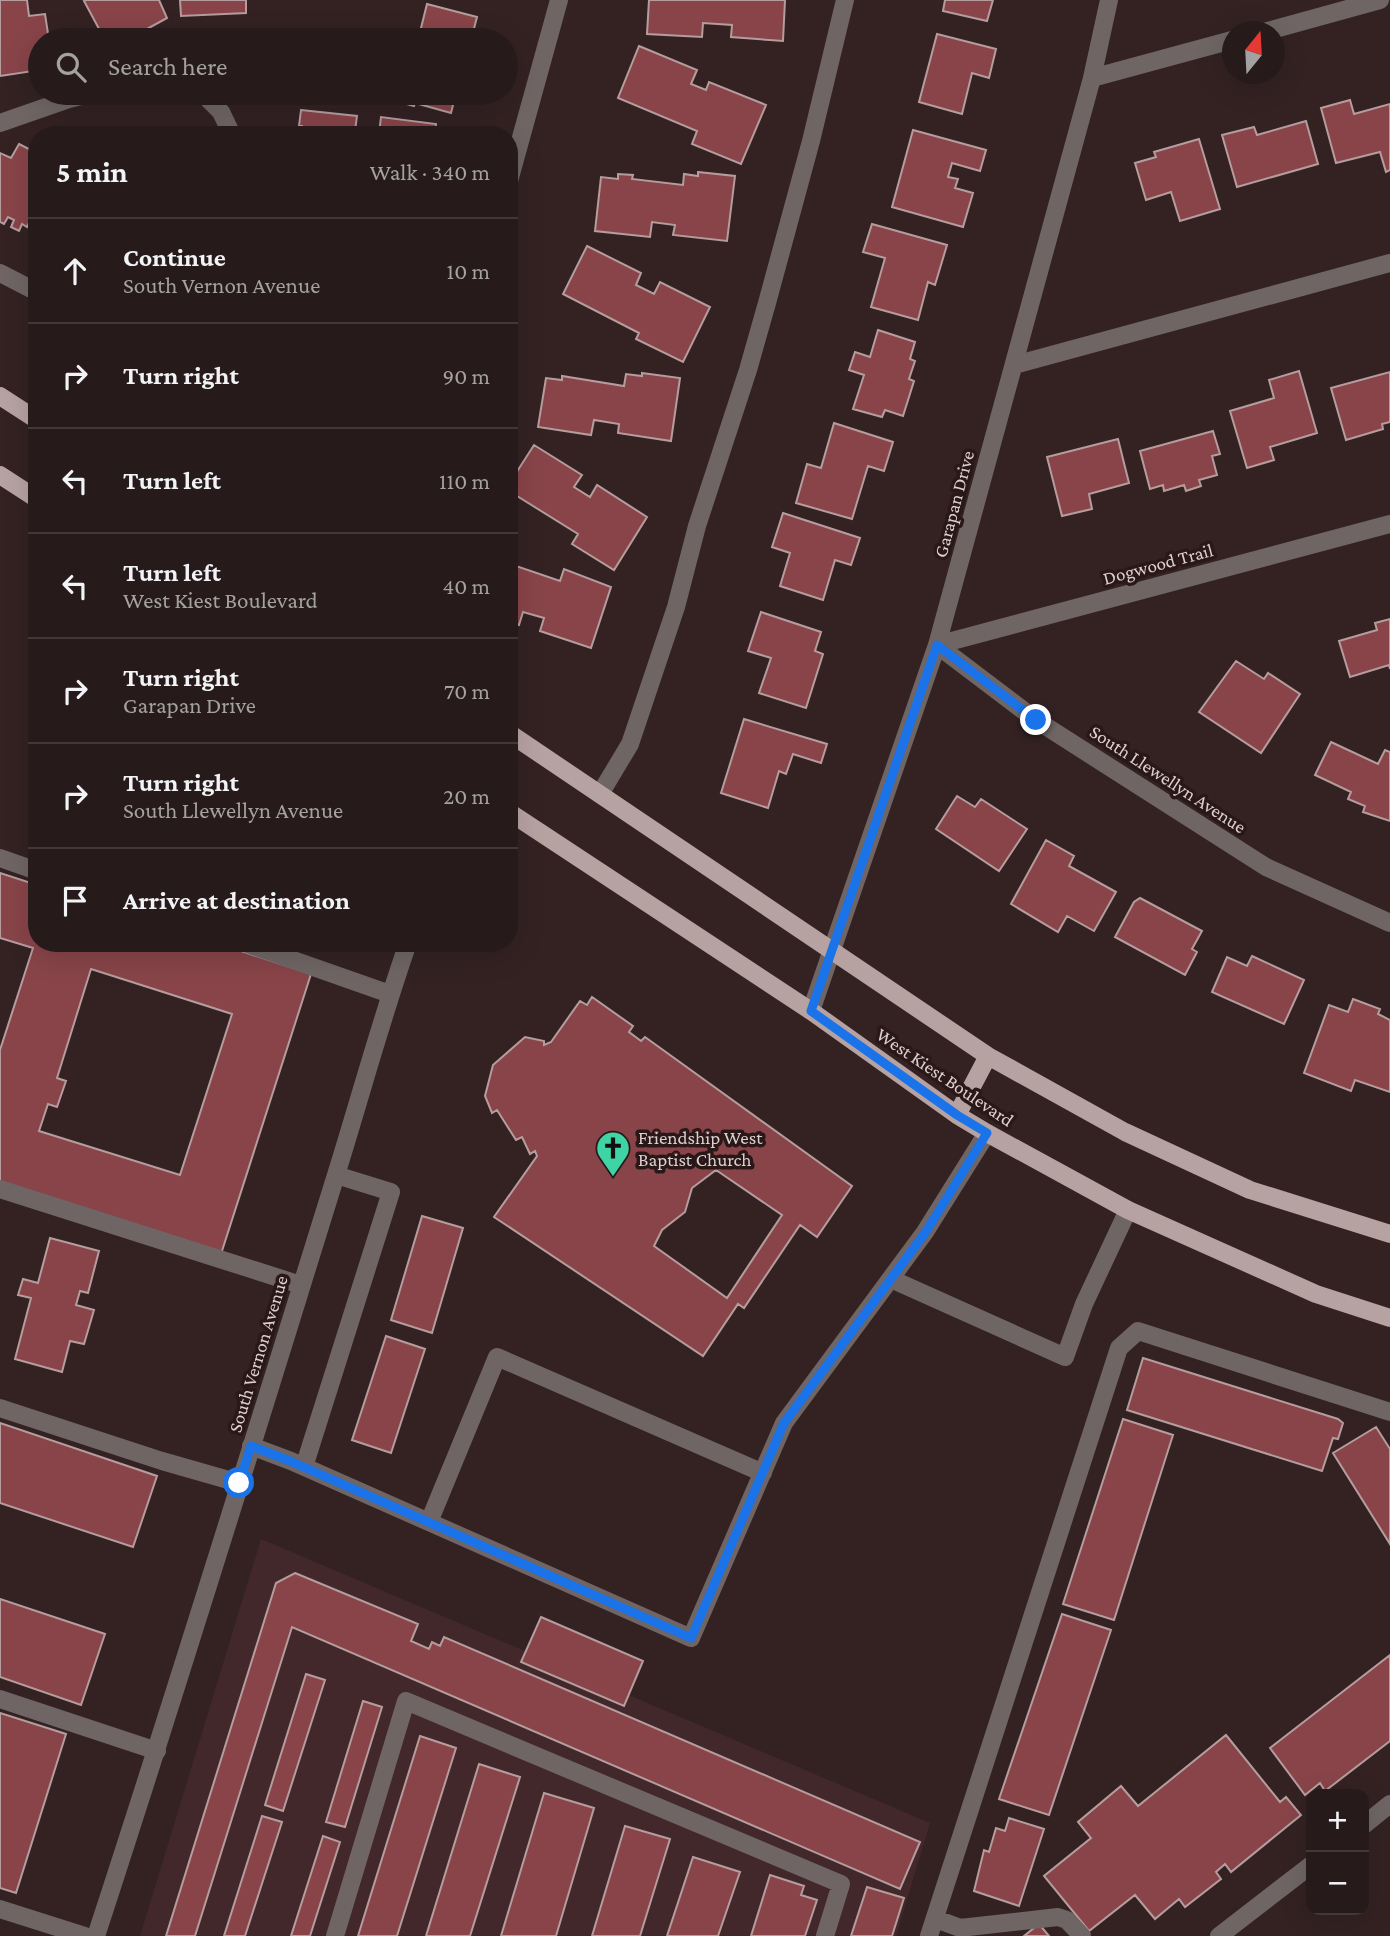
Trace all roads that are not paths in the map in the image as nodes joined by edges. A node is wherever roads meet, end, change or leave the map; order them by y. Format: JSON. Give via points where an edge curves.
{"nodes":[{"id":1,"x":559,"y":0,"type":"edge"},
{"id":2,"x":845,"y":0,"type":"edge"},
{"id":3,"x":1109,"y":0,"type":"edge"},
{"id":4,"x":1380,"y":0,"type":"edge"},
{"id":5,"x":1285,"y":26,"type":"edge"},
{"id":6,"x":1222,"y":43,"type":"edge"},
{"id":7,"x":1092,"y":78,"type":"junction"},
{"id":8,"x":52,"y":105,"type":"edge"},
{"id":9,"x":215,"y":105,"type":"edge"},
{"id":10,"x":0,"y":123,"type":"edge"},
{"id":11,"x":228,"y":126,"type":"edge"},
{"id":12,"x":518,"y":148,"type":"edge"},
{"id":13,"x":1390,"y":263,"type":"edge"},
{"id":14,"x":0,"y":273,"type":"edge"},
{"id":15,"x":28,"y":287,"type":"edge"},
{"id":16,"x":1014,"y":365,"type":"junction"},
{"id":17,"x":0,"y":396,"type":"edge"},
{"id":18,"x":28,"y":414,"type":"edge"},
{"id":19,"x":0,"y":475,"type":"edge"},
{"id":20,"x":28,"y":493,"type":"edge"},
{"id":21,"x":1390,"y":524,"type":"edge"},
{"id":22,"x":937,"y":645,"type":"junction"},
{"id":23,"x":518,"y":739,"type":"edge"},
{"id":24,"x":600,"y":794,"type":"junction"},
{"id":25,"x":518,"y":818,"type":"edge"},
{"id":26,"x":0,"y":858,"type":"edge"},
{"id":27,"x":28,"y":868,"type":"edge"},
{"id":28,"x":1390,"y":923,"type":"edge"},
{"id":29,"x":830,"y":949,"type":"junction"},
{"id":30,"x":271,"y":952,"type":"edge"},
{"id":31,"x":405,"y":952,"type":"edge"},
{"id":32,"x":390,"y":993,"type":"junction"},
{"id":33,"x":811,"y":1011,"type":"junction"},
{"id":34,"x":988,"y":1056,"type":"junction"},
{"id":35,"x":957,"y":1115,"type":"junction"},
{"id":36,"x":987,"y":1133,"type":"junction"},
{"id":37,"x":336,"y":1175,"type":"junction"},
{"id":38,"x":0,"y":1189,"type":"edge"},
{"id":39,"x":1128,"y":1210,"type":"junction"},
{"id":40,"x":1390,"y":1234,"type":"edge"},
{"id":41,"x":891,"y":1279,"type":"junction"},
{"id":42,"x":301,"y":1285,"type":"junction"},
{"id":43,"x":1390,"y":1318,"type":"edge"},
{"id":44,"x":0,"y":1408,"type":"edge"},
{"id":45,"x":1390,"y":1412,"type":"edge"},
{"id":46,"x":251,"y":1446,"type":"junction"},
{"id":47,"x":304,"y":1467,"type":"junction"},
{"id":48,"x":763,"y":1473,"type":"junction"},
{"id":49,"x":239,"y":1483,"type":"junction"},
{"id":50,"x":429,"y":1522,"type":"junction"},
{"id":51,"x":0,"y":1699,"type":"edge"},
{"id":52,"x":156,"y":1751,"type":"junction"},
{"id":53,"x":1390,"y":1804,"type":"edge"},
{"id":54,"x":1369,"y":1821,"type":"edge"},
{"id":55,"x":1306,"y":1869,"type":"edge"},
{"id":56,"x":0,"y":1909,"type":"edge"},
{"id":57,"x":936,"y":1919,"type":"junction"},
{"id":58,"x":85,"y":1936,"type":"edge"},
{"id":59,"x":96,"y":1936,"type":"edge"},
{"id":60,"x":335,"y":1936,"type":"edge"},
{"id":61,"x":825,"y":1936,"type":"edge"},
{"id":62,"x":929,"y":1936,"type":"edge"},
{"id":63,"x":1082,"y":1936,"type":"edge"},
{"id":64,"x":1219,"y":1936,"type":"edge"}],
"edges":[{"from":1,"to":12,"type":"street"},
{"from":2,"to":24,"type":"street","via":[[767,303],[676,607],[630,744]]},
{"from":3,"to":7,"type":"street","name":"Garapan Drive"},
{"from":4,"to":5,"type":"street"},
{"from":6,"to":7,"type":"street"},
{"from":7,"to":16,"type":"street","name":"Garapan Drive"},
{"from":8,"to":10,"type":"street"},
{"from":9,"to":11,"type":"street"},
{"from":13,"to":16,"type":"street"},
{"from":14,"to":15,"type":"street"},
{"from":16,"to":22,"type":"street","name":"Garapan Drive"},
{"from":17,"to":18,"type":"main road"},
{"from":19,"to":20,"type":"main road"},
{"from":21,"to":22,"type":"street","name":"Dogwood Trail"},
{"from":22,"to":28,"type":"street","name":"South Llewellyn Avenue","via":[[1036,720],[1266,867]]},
{"from":22,"to":29,"type":"street","name":"Garapan Drive"},
{"from":23,"to":24,"type":"main road"},
{"from":24,"to":29,"type":"main road"},
{"from":25,"to":33,"type":"main road","name":"West Kiest Boulevard"},
{"from":26,"to":27,"type":"street"},
{"from":29,"to":33,"type":"street","name":"Garapan Drive"},
{"from":29,"to":34,"type":"main road"},
{"from":30,"to":32,"type":"street"},
{"from":31,"to":32,"type":"street","name":"South Vernon Avenue"},
{"from":32,"to":37,"type":"street","name":"South Vernon Avenue"},
{"from":33,"to":35,"type":"main road","name":"West Kiest Boulevard"},
{"from":34,"to":35,"type":"main road"},
{"from":34,"to":40,"type":"main road","via":[[1125,1132],[1250,1190]]},
{"from":35,"to":36,"type":"main road","name":"West Kiest Boulevard"},
{"from":36,"to":39,"type":"main road","name":"West Kiest Boulevard"},
{"from":36,"to":41,"type":"street"},
{"from":37,"to":42,"type":"street","name":"South Vernon Avenue"},
{"from":37,"to":47,"type":"street","via":[[391,1192]]},
{"from":38,"to":42,"type":"street"},
{"from":39,"to":41,"type":"street","via":[[1083,1304],[1065,1357]]},
{"from":39,"to":43,"type":"main road","name":"West Kiest Boulevard","via":[[1316,1294]]},
{"from":41,"to":48,"type":"street","via":[[784,1423]]},
{"from":42,"to":46,"type":"street","name":"South Vernon Avenue"},
{"from":44,"to":49,"type":"street"},
{"from":45,"to":57,"type":"street","via":[[1138,1331],[1119,1348]]},
{"from":46,"to":47,"type":"street"},
{"from":46,"to":49,"type":"street","name":"South Vernon Avenue"},
{"from":47,"to":50,"type":"street"},
{"from":48,"to":50,"type":"street","via":[[691,1638]]},
{"from":48,"to":50,"type":"street","via":[[497,1357]]},
{"from":49,"to":52,"type":"street","name":"South Vernon Avenue"},
{"from":51,"to":52,"type":"street"},
{"from":52,"to":59,"type":"street","name":"South Vernon Avenue"},
{"from":53,"to":54,"type":"street"},
{"from":55,"to":64,"type":"street"},
{"from":56,"to":58,"type":"street"},
{"from":57,"to":62,"type":"street"},
{"from":57,"to":63,"type":"street","via":[[960,1928],[1058,1917]]},
{"from":60,"to":61,"type":"street","via":[[406,1701],[841,1884]]}]}
